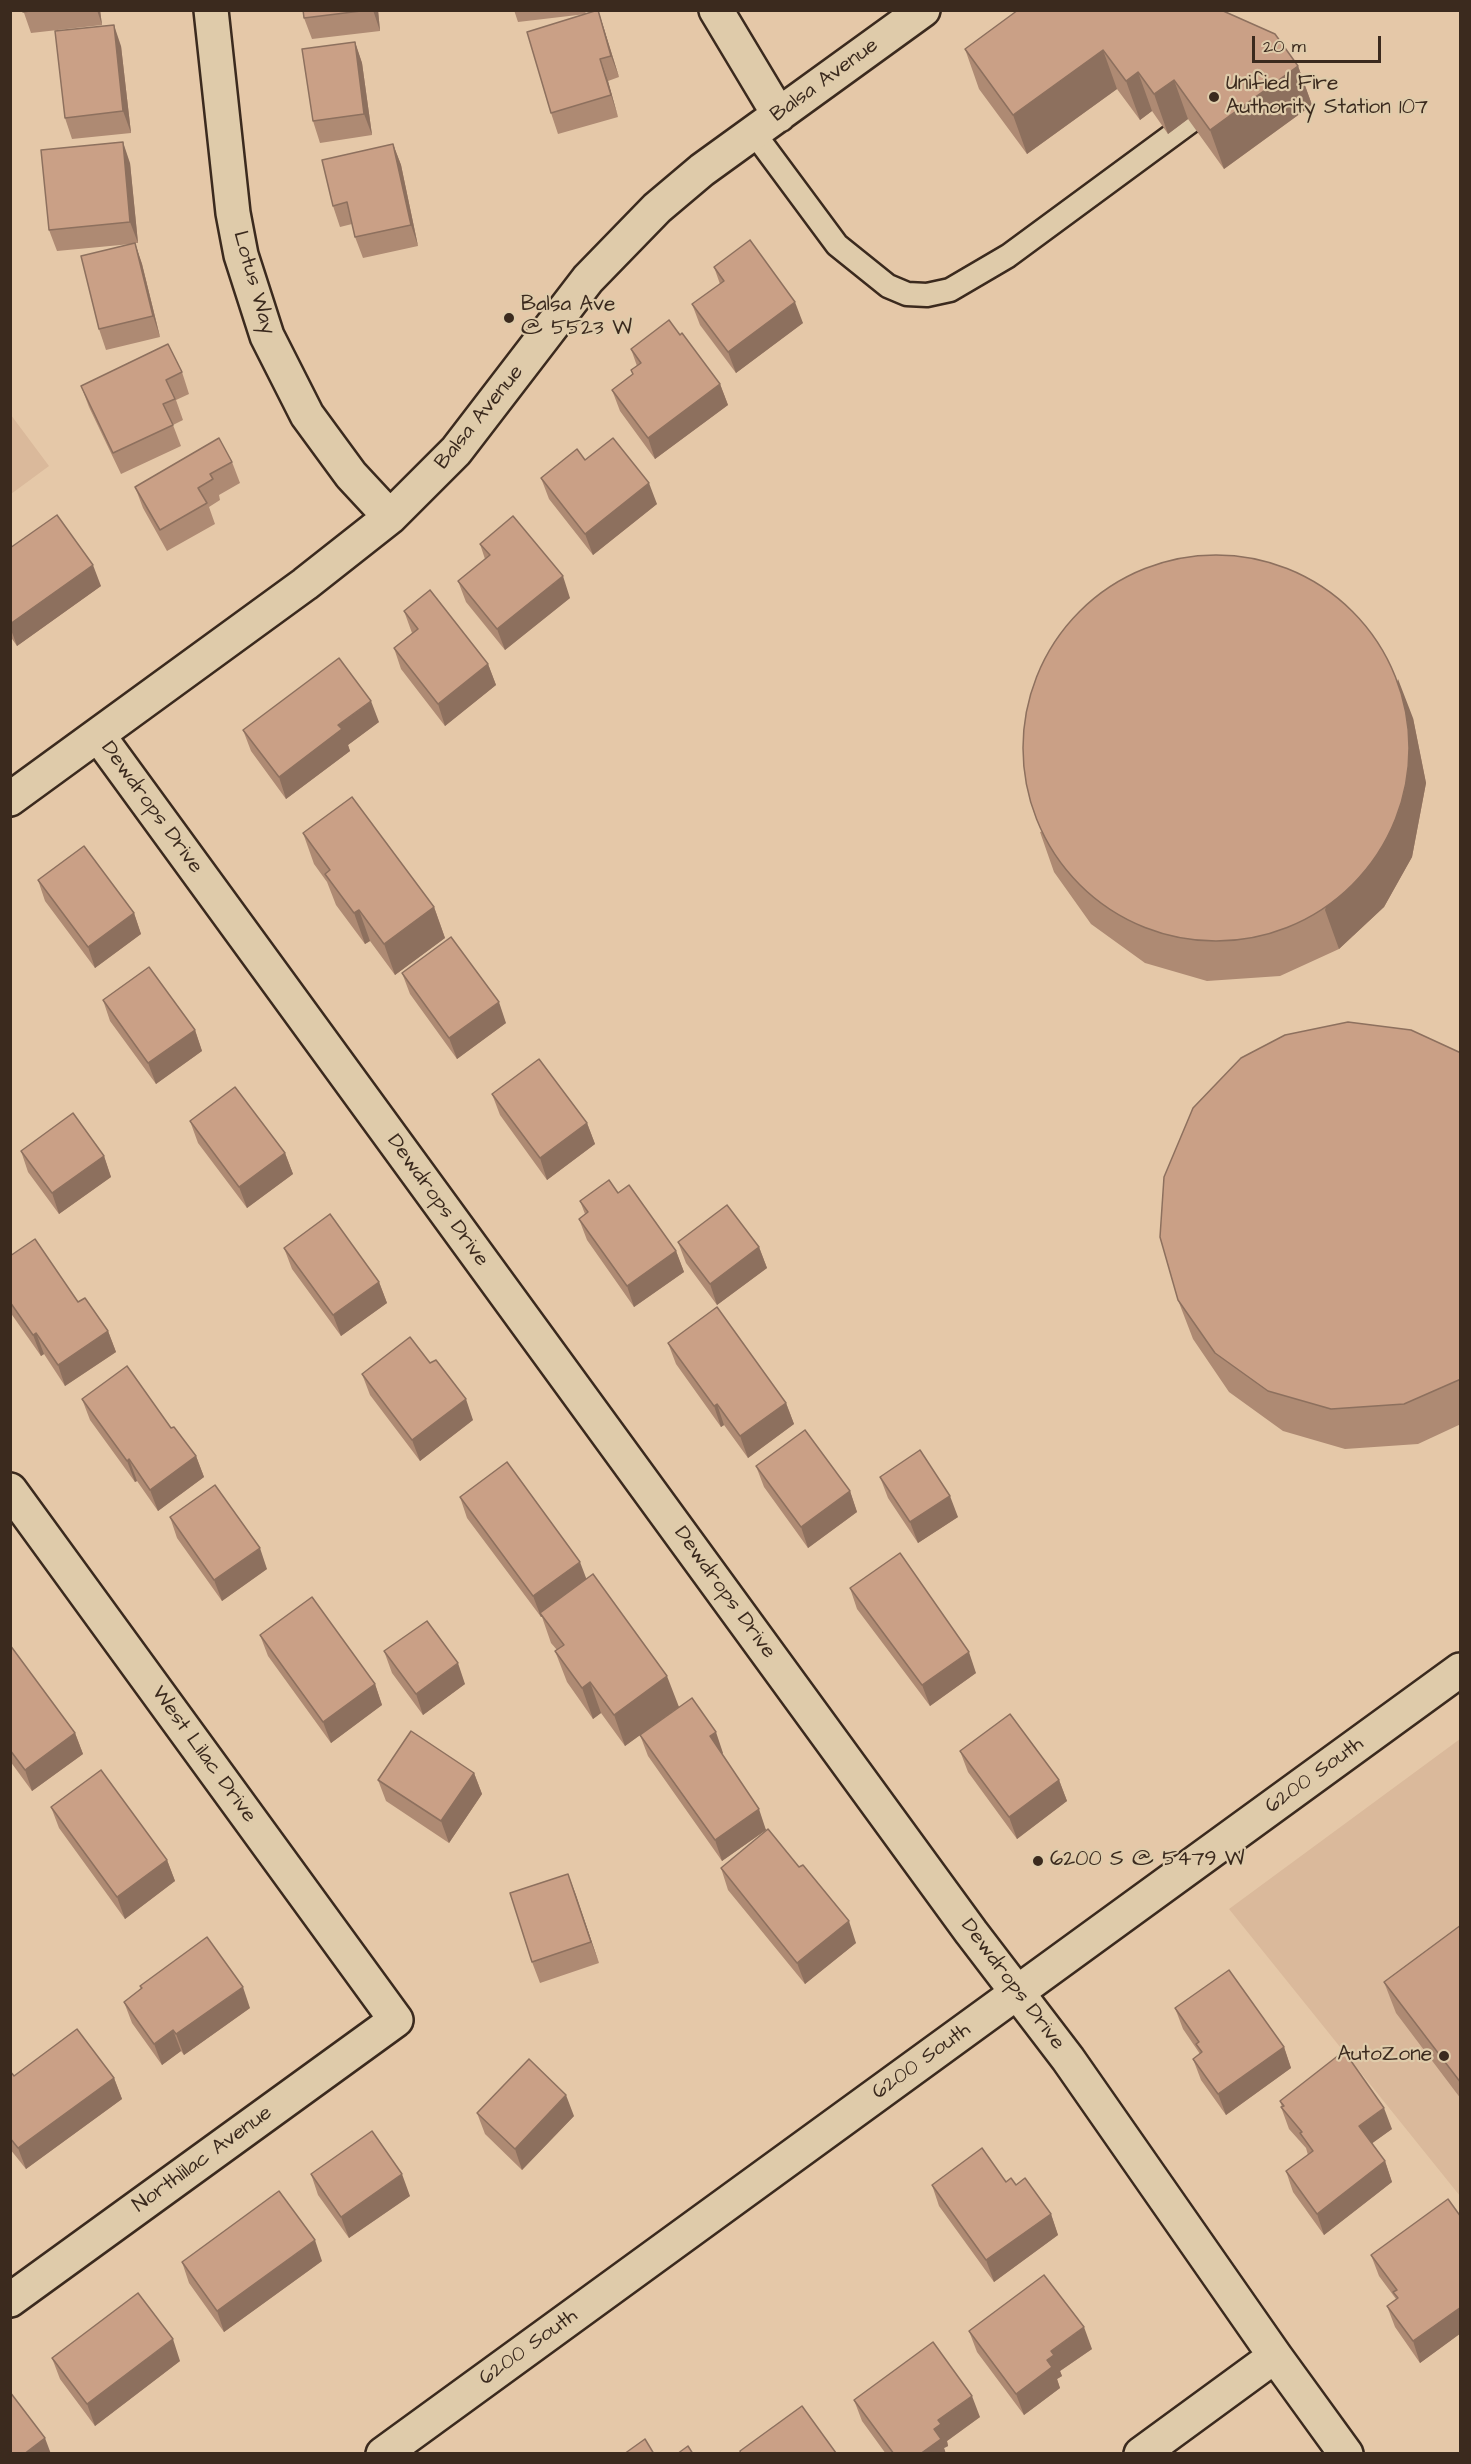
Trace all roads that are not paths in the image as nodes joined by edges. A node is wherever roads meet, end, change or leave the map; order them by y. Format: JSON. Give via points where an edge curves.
{"nodes":[{"id":1,"x":211,"y":10,"type":"edge"},
{"id":2,"x":716,"y":10,"type":"edge"},
{"id":3,"x":923,"y":10,"type":"edge"},
{"id":4,"x":1190,"y":122,"type":"edge"},
{"id":5,"x":766,"y":124,"type":"junction"},
{"id":6,"x":390,"y":517,"type":"junction"},
{"id":7,"x":98,"y":735,"type":"junction"},
{"id":8,"x":10,"y":799,"type":"edge"},
{"id":9,"x":10,"y":1490,"type":"edge"},
{"id":10,"x":1461,"y":1670,"type":"edge"},
{"id":11,"x":1016,"y":1993,"type":"junction"},
{"id":12,"x":396,"y":2020,"type":"joint"},
{"id":13,"x":10,"y":2300,"type":"edge"},
{"id":14,"x":1275,"y":2356,"type":"junction"},
{"id":15,"x":383,"y":2454,"type":"edge"},
{"id":16,"x":1141,"y":2454,"type":"edge"},
{"id":17,"x":1346,"y":2454,"type":"edge"}],
"edges":[{"from":1,"to":6,"type":"street","name":"Lotus Way","via":[[233,213],[241,255],[267,336],[307,415],[351,475]]},
{"from":2,"to":5,"type":"street"},
{"from":3,"to":5,"type":"street","name":"Balsa Avenue"},
{"from":4,"to":5,"type":"lane","via":[[1008,256],[950,290],[927,296],[907,294],[888,286],[837,246]]},
{"from":5,"to":6,"type":"street","name":"Balsa Avenue","via":[[666,200],[622,242],[556,319],[456,451]]},
{"from":6,"to":7,"type":"street","name":"Balsa Avenue"},
{"from":7,"to":8,"type":"street","name":"Balsa Avenue"},
{"from":7,"to":11,"type":"street","name":"Dewdrops Drive"},
{"from":9,"to":12,"type":"street","name":"West Lilac Drive"},
{"from":10,"to":11,"type":"street","name":"6200 South"},
{"from":11,"to":14,"type":"street","name":"Dewdrops Drive","via":[[1068,2059]]},
{"from":11,"to":15,"type":"street","name":"6200 South"},
{"from":12,"to":13,"type":"street","name":"Northlilac Avenue"},
{"from":14,"to":16,"type":"street"},
{"from":14,"to":17,"type":"street","name":"Dewdrops Drive"}]}
